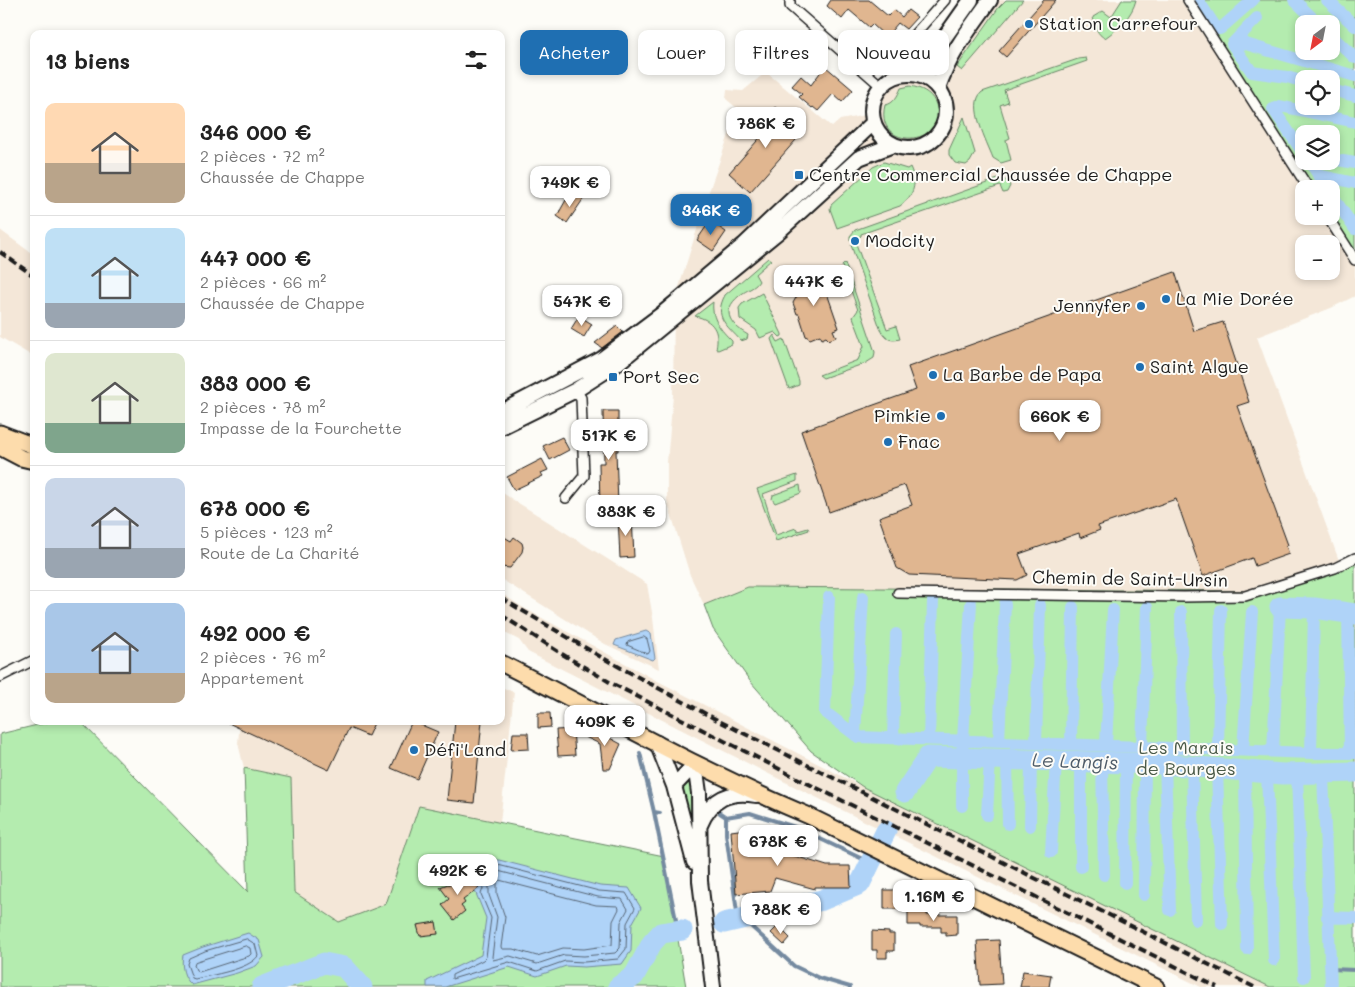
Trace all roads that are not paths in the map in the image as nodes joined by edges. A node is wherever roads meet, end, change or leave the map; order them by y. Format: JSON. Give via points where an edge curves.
{"nodes":[{"id":1,"x":945,"y":0,"type":"edge"},
{"id":2,"x":971,"y":0,"type":"edge"},
{"id":3,"x":990,"y":0,"type":"edge"},
{"id":4,"x":1188,"y":0,"type":"edge"},
{"id":5,"x":790,"y":3,"type":"edge"},
{"id":6,"x":918,"y":30,"type":"edge"},
{"id":7,"x":949,"y":31,"type":"edge"},
{"id":8,"x":899,"y":75,"type":"edge"},
{"id":9,"x":918,"y":75,"type":"edge"},
{"id":10,"x":881,"y":86,"type":"junction"},
{"id":11,"x":938,"y":88,"type":"junction"},
{"id":12,"x":873,"y":123,"type":"junction"},
{"id":13,"x":893,"y":145,"type":"junction"},
{"id":14,"x":1303,"y":180,"type":"edge"},
{"id":15,"x":1333,"y":225,"type":"edge"},
{"id":16,"x":1355,"y":260,"type":"edge"},
{"id":17,"x":576,"y":390,"type":"junction"},
{"id":18,"x":505,"y":410,"type":"edge"},
{"id":19,"x":505,"y":425,"type":"edge"},
{"id":20,"x":0,"y":433,"type":"edge"},
{"id":21,"x":30,"y":444,"type":"edge"},
{"id":22,"x":0,"y":447,"type":"edge"},
{"id":23,"x":30,"y":460,"type":"edge"},
{"id":24,"x":566,"y":498,"type":"dead end"},
{"id":25,"x":1355,"y":558,"type":"edge"},
{"id":26,"x":898,"y":592,"type":"dead end"},
{"id":27,"x":505,"y":658,"type":"edge"},
{"id":28,"x":30,"y":662,"type":"edge"},
{"id":29,"x":505,"y":665,"type":"edge"},
{"id":30,"x":505,"y":671,"type":"edge"},
{"id":31,"x":0,"y":677,"type":"edge"},
{"id":32,"x":535,"y":680,"type":"junction"},
{"id":33,"x":657,"y":743,"type":"junction"},
{"id":34,"x":695,"y":764,"type":"junction"},
{"id":35,"x":674,"y":786,"type":"junction"},
{"id":36,"x":763,"y":797,"type":"junction"},
{"id":37,"x":699,"y":828,"type":"junction"},
{"id":38,"x":700,"y":881,"type":"junction"},
{"id":39,"x":713,"y":987,"type":"edge"},
{"id":40,"x":1156,"y":987,"type":"edge"}],
"edges":[{"from":1,"to":6,"type":"street"},
{"from":2,"to":7,"type":"main road"},
{"from":3,"to":11,"type":"main road","via":[[954,51]]},
{"from":4,"to":14,"type":"street"},
{"from":5,"to":10,"type":"street"},
{"from":8,"to":10,"type":"main road"},
{"from":9,"to":11,"type":"main road"},
{"from":10,"to":12,"type":"main road","via":[[873,98]]},
{"from":11,"to":13,"type":"main road","via":[[946,106],[940,130],[932,140],[912,149]]},
{"from":12,"to":13,"type":"main road"},
{"from":12,"to":18,"type":"main road","via":[[744,245],[662,314],[602,359]]},
{"from":13,"to":17,"type":"main road","via":[[859,158],[779,231],[675,318],[615,365]]},
{"from":15,"to":16,"type":"street"},
{"from":17,"to":19,"type":"main road"},
{"from":17,"to":24,"type":"street","via":[[581,398],[584,476]]},
{"from":20,"to":21,"type":"main road"},
{"from":22,"to":23,"type":"main road"},
{"from":25,"to":26,"type":"street","name":"Chemin de Saint-Ursin","via":[[1335,568],[1245,596]]},
{"from":27,"to":32,"type":"main road"},
{"from":28,"to":31,"type":"street"},
{"from":29,"to":32,"type":"main road"},
{"from":30,"to":32,"type":"main road"},
{"from":32,"to":33,"type":"main road"},
{"from":33,"to":34,"type":"main road"},
{"from":33,"to":35,"type":"main road"},
{"from":34,"to":35,"type":"main road"},
{"from":34,"to":36,"type":"main road"},
{"from":34,"to":37,"type":"main road"},
{"from":35,"to":38,"type":"main road"},
{"from":36,"to":37,"type":"main road","via":[[738,793],[721,798],[706,811]]},
{"from":36,"to":40,"type":"main road","via":[[863,842]]},
{"from":37,"to":38,"type":"main road"},
{"from":38,"to":39,"type":"main road"}]}
